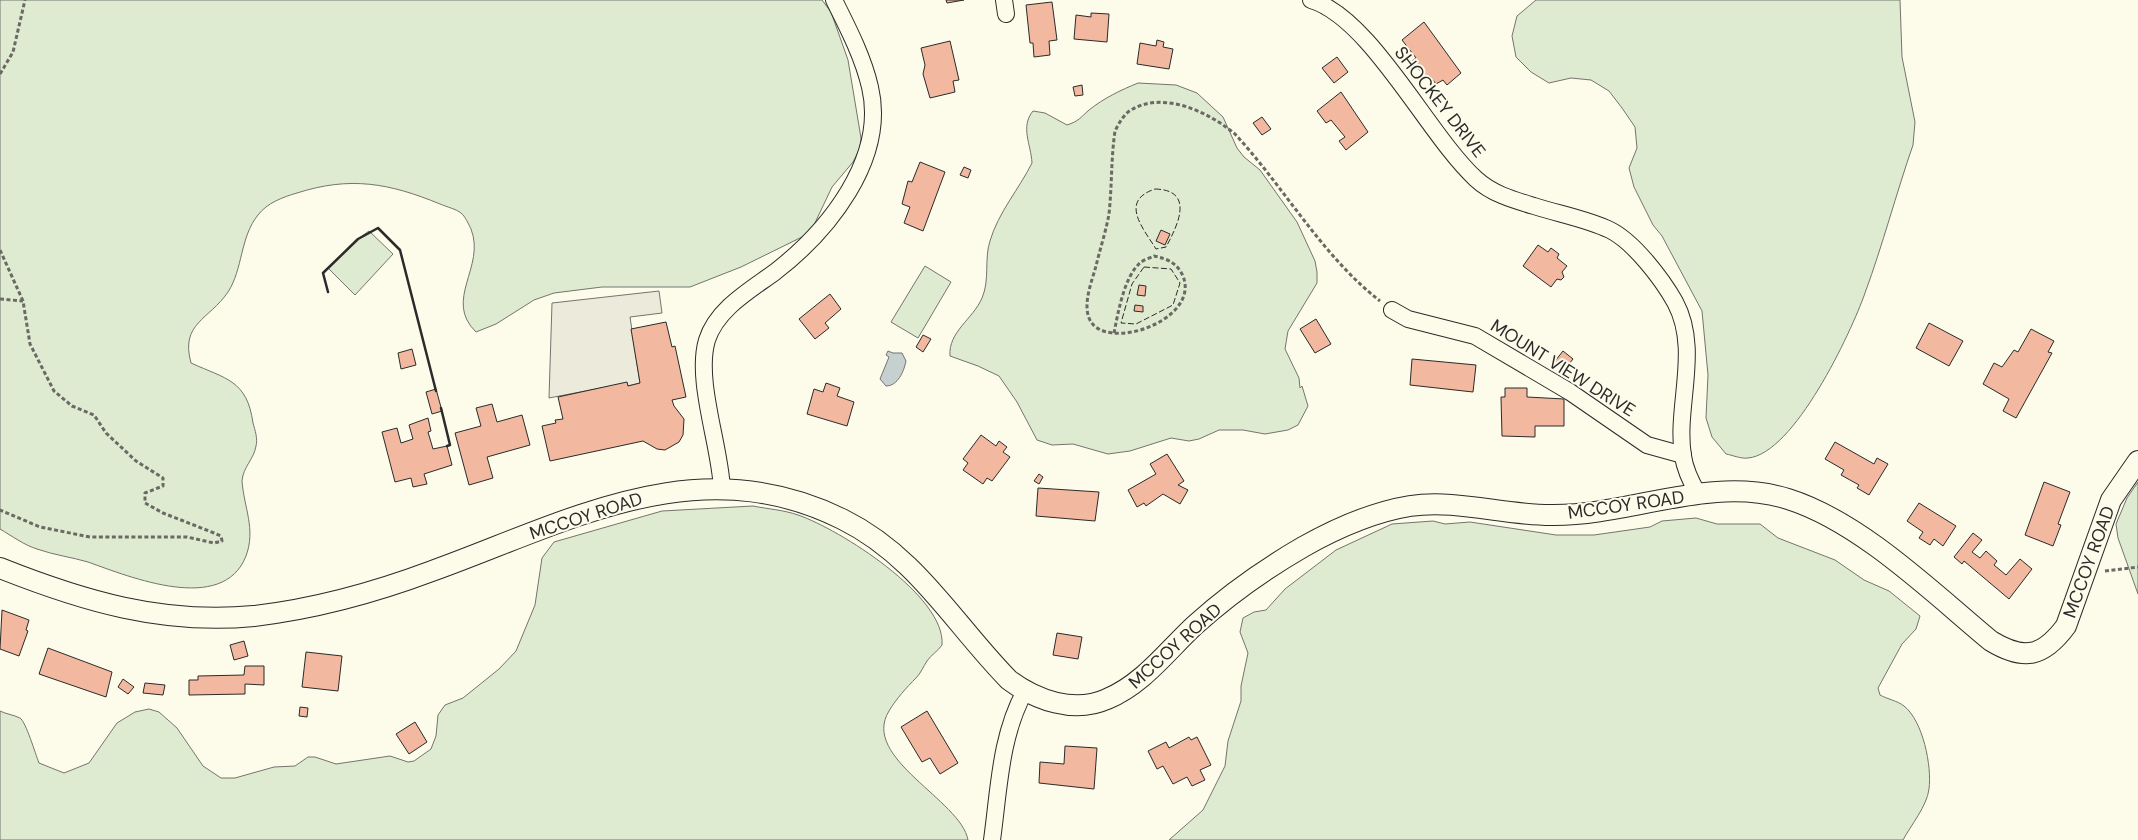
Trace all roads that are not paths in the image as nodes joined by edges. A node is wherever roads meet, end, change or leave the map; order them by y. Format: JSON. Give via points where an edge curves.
{"nodes":[{"id":1,"x":834,"y":0,"type":"edge"},
{"id":2,"x":1311,"y":0,"type":"edge"},
{"id":3,"x":1392,"y":310,"type":"road end"},
{"id":4,"x":1683,"y":455,"type":"junction"},
{"id":5,"x":2138,"y":461,"type":"edge"},
{"id":6,"x":722,"y":489,"type":"junction"},
{"id":7,"x":1698,"y":494,"type":"junction"},
{"id":8,"x":0,"y":568,"type":"edge"},
{"id":9,"x":1025,"y":692,"type":"junction"},
{"id":10,"x":992,"y":840,"type":"edge"}],
"edges":[{"from":1,"to":6,"type":"street","via":[[871,88],[873,125],[870,142],[850,188],[822,227],[779,268],[721,314],[710,332],[704,359],[704,379]]},
{"from":2,"to":4,"type":"street","name":"SHOCKEY DRIVE","via":[[1328,8],[1360,36],[1382,60],[1441,140],[1477,180],[1518,201],[1609,229],[1630,243],[1646,262],[1676,303],[1684,329]]},
{"from":3,"to":4,"type":"street","name":"MOUNT VIEW DRIVE","via":[[1408,319],[1475,336],[1562,387],[1647,445]]},
{"from":4,"to":7,"type":"street","name":"SHOCKEY DRIVE"},
{"from":5,"to":7,"type":"street","name":"MCCOY ROAD","via":[[2111,500],[2066,626],[2056,640],[2031,654],[2011,651],[1991,641],[1860,536],[1823,513],[1766,494],[1742,491]]},
{"from":6,"to":8,"type":"street","name":"MCCOY ROAD","via":[[680,490],[609,504],[431,572],[325,602],[254,616],[178,616],[124,609],[64,593]]},
{"from":6,"to":9,"type":"street","name":"MCCOY ROAD","via":[[749,491],[813,507],[872,536],[924,580],[995,666]]},
{"from":7,"to":9,"type":"street","name":"MCCOY ROAD","via":[[1585,514],[1512,513],[1431,504],[1371,516],[1303,547],[1270,568],[1196,624],[1124,692],[1086,705],[1044,700]]},
{"from":9,"to":10,"type":"street","via":[[1007,736]]}]}
